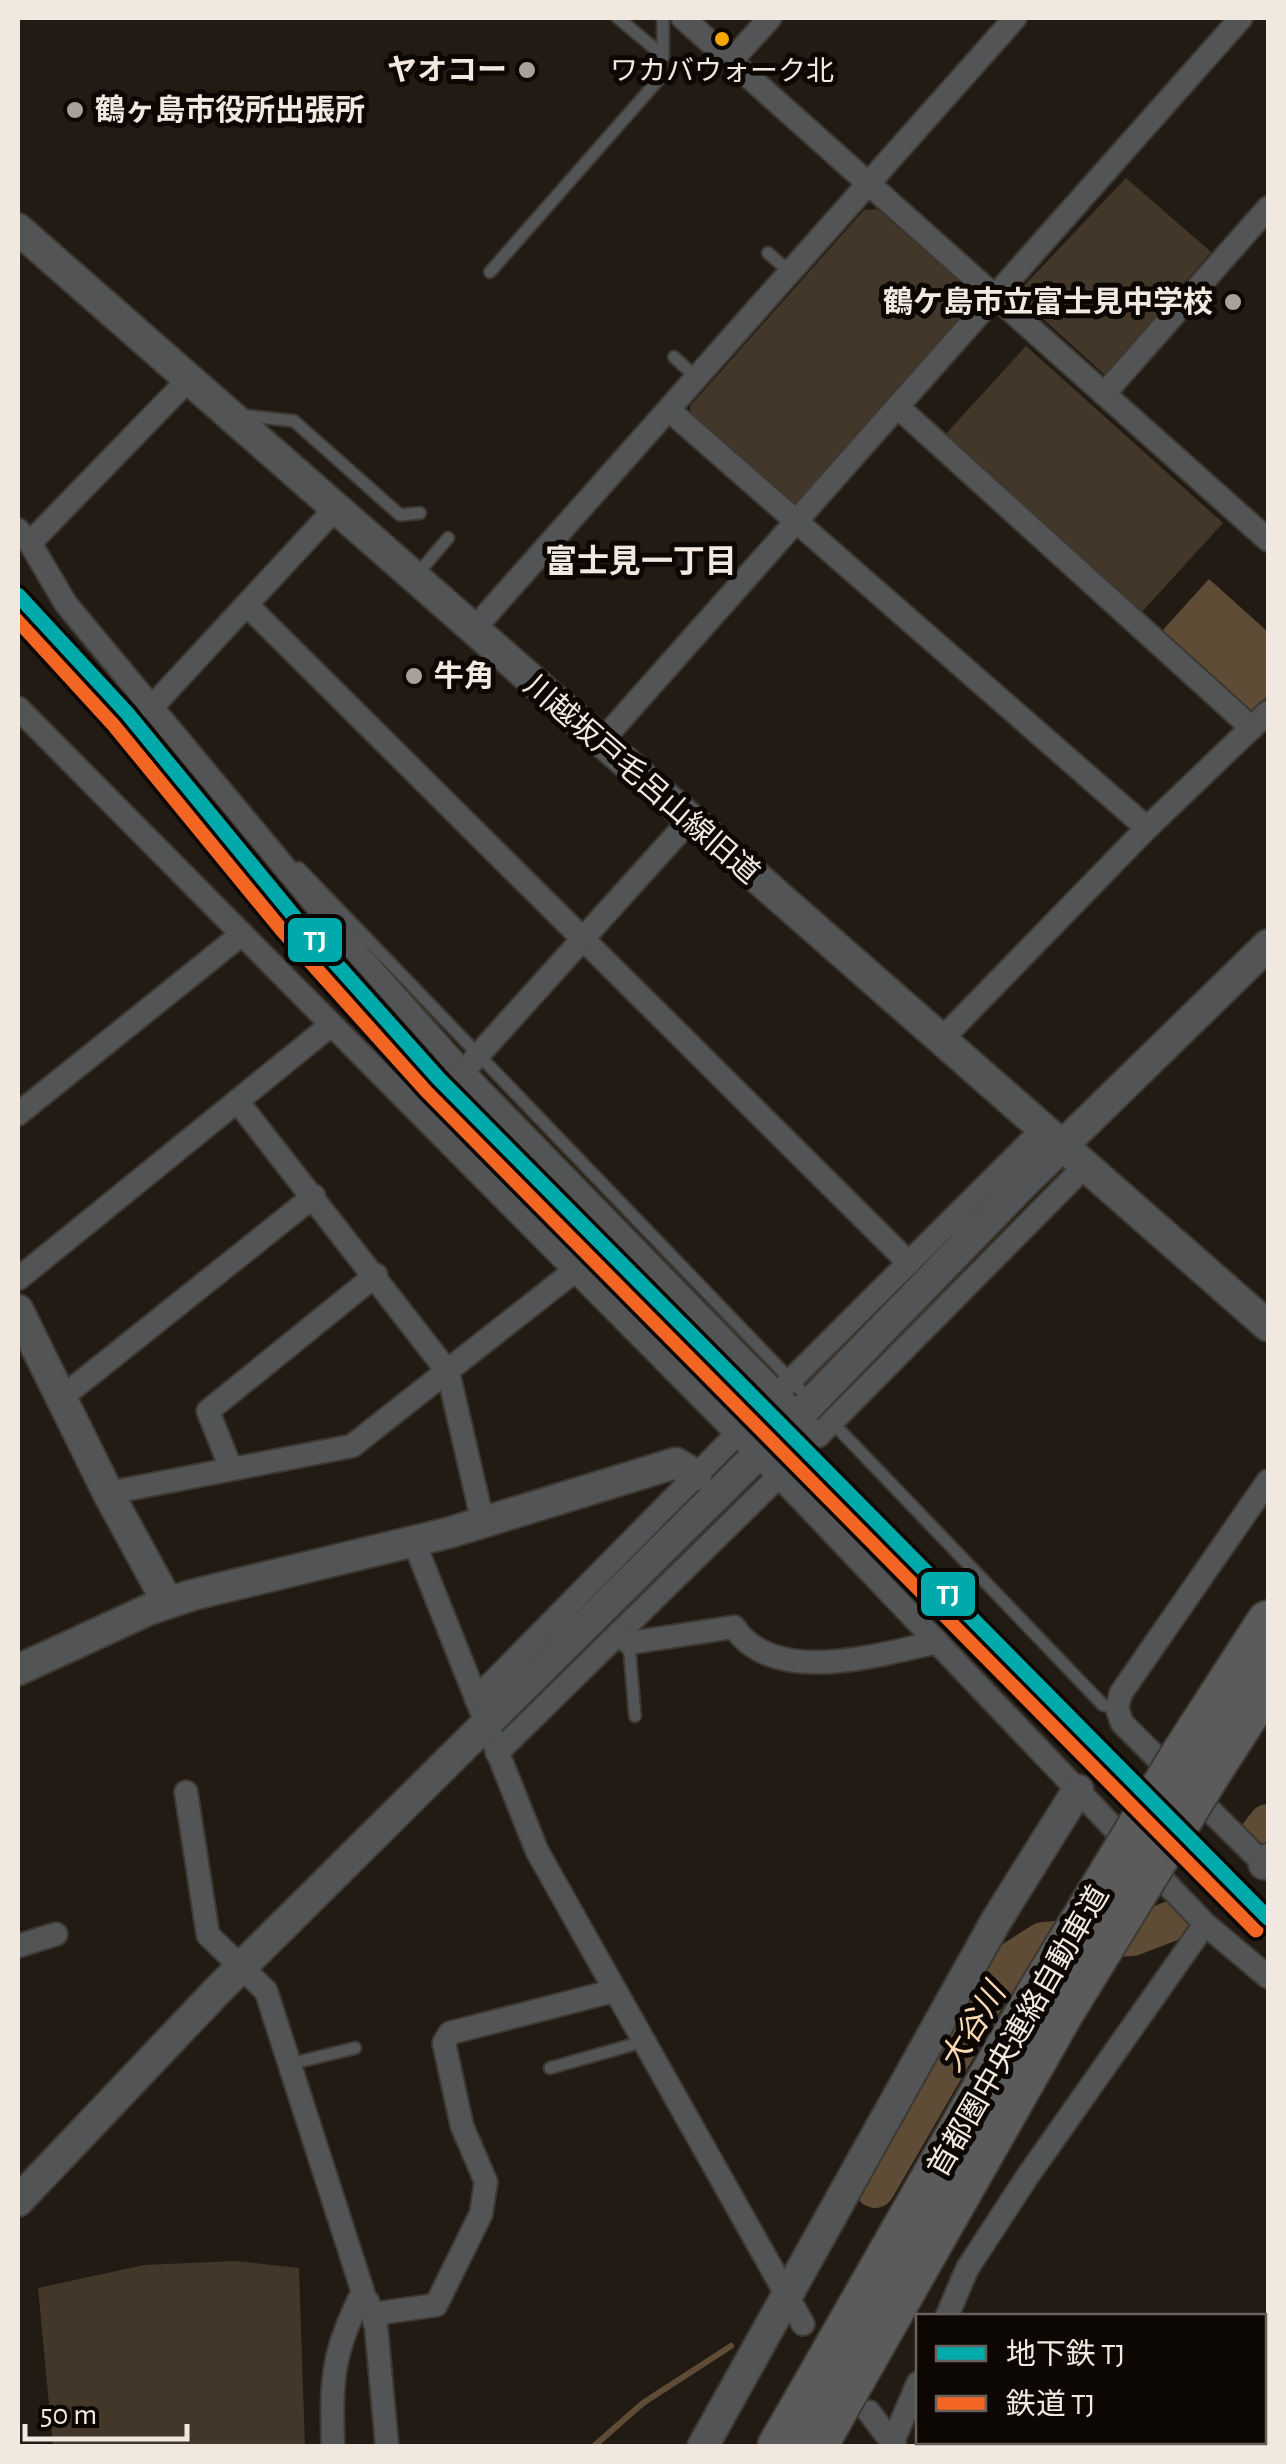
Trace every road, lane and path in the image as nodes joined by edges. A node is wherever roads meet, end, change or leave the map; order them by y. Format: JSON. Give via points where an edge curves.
{"nodes":[{"id":1,"x":618,"y":18,"type":"edge"},
{"id":2,"x":662,"y":18,"type":"edge"},
{"id":3,"x":682,"y":18,"type":"edge"},
{"id":4,"x":770,"y":18,"type":"edge"},
{"id":5,"x":1015,"y":18,"type":"edge"},
{"id":6,"x":1241,"y":18,"type":"edge"},
{"id":7,"x":732,"y":61,"type":"junction"},
{"id":8,"x":867,"y":185,"type":"junction"},
{"id":9,"x":1268,"y":208,"type":"edge"},
{"id":10,"x":18,"y":229,"type":"edge"},
{"id":11,"x":768,"y":253,"type":"dead end"},
{"id":12,"x":503,"y":257,"type":"junction"},
{"id":13,"x":490,"y":272,"type":"dead end"},
{"id":14,"x":790,"y":272,"type":"junction"},
{"id":15,"x":995,"y":298,"type":"junction"},
{"id":16,"x":674,"y":357,"type":"dead end"},
{"id":17,"x":697,"y":378,"type":"junction"},
{"id":18,"x":186,"y":381,"type":"junction"},
{"id":19,"x":1104,"y":394,"type":"junction"},
{"id":20,"x":899,"y":408,"type":"junction"},
{"id":21,"x":668,"y":410,"type":"junction"},
{"id":22,"x":222,"y":412,"type":"junction"},
{"id":23,"x":334,"y":510,"type":"junction"},
{"id":24,"x":420,"y":513,"type":"dead end"},
{"id":25,"x":796,"y":522,"type":"junction"},
{"id":26,"x":24,"y":536,"type":"edge"},
{"id":27,"x":448,"y":538,"type":"dead end"},
{"id":28,"x":1268,"y":540,"type":"edge"},
{"id":29,"x":414,"y":579,"type":"junction"},
{"id":30,"x":247,"y":605,"type":"junction"},
{"id":31,"x":473,"y":630,"type":"junction"},
{"id":32,"x":18,"y":708,"type":"edge"},
{"id":33,"x":151,"y":708,"type":"junction"},
{"id":34,"x":1260,"y":720,"type":"edge"},
{"id":35,"x":600,"y":743,"type":"junction"},
{"id":36,"x":193,"y":758,"type":"junction"},
{"id":37,"x":689,"y":821,"type":"junction"},
{"id":38,"x":1148,"y":828,"type":"junction"},
{"id":39,"x":242,"y":934,"type":"junction"},
{"id":40,"x":581,"y":939,"type":"junction"},
{"id":41,"x":1268,"y":945,"type":"edge"},
{"id":42,"x":331,"y":1026,"type":"junction"},
{"id":43,"x":940,"y":1040,"type":"junction"},
{"id":44,"x":464,"y":1072,"type":"junction"},
{"id":45,"x":238,"y":1102,"type":"junction"},
{"id":46,"x":18,"y":1114,"type":"edge"},
{"id":47,"x":1062,"y":1148,"type":"junction"},
{"id":48,"x":314,"y":1196,"type":"junction"},
{"id":49,"x":909,"y":1263,"type":"junction"},
{"id":50,"x":573,"y":1272,"type":"junction"},
{"id":51,"x":376,"y":1275,"type":"junction"},
{"id":52,"x":18,"y":1279,"type":"edge"},
{"id":53,"x":18,"y":1310,"type":"edge"},
{"id":54,"x":1268,"y":1326,"type":"edge"},
{"id":55,"x":448,"y":1372,"type":"junction"},
{"id":56,"x":777,"y":1394,"type":"junction"},
{"id":57,"x":61,"y":1398,"type":"junction"},
{"id":58,"x":805,"y":1409,"type":"tunnel mouth"},
{"id":59,"x":737,"y":1434,"type":"junction"},
{"id":60,"x":748,"y":1464,"type":"tunnel mouth"},
{"id":61,"x":231,"y":1470,"type":"junction"},
{"id":62,"x":696,"y":1475,"type":"junction"},
{"id":63,"x":778,"y":1476,"type":"junction"},
{"id":64,"x":1268,"y":1481,"type":"edge"},
{"id":65,"x":108,"y":1493,"type":"junction"},
{"id":66,"x":483,"y":1523,"type":"junction"},
{"id":67,"x":414,"y":1542,"type":"junction"},
{"id":68,"x":168,"y":1603,"type":"junction"},
{"id":69,"x":1268,"y":1622,"type":"edge"},
{"id":70,"x":624,"y":1639,"type":"junction"},
{"id":71,"x":937,"y":1642,"type":"junction"},
{"id":72,"x":18,"y":1670,"type":"edge"},
{"id":73,"x":1268,"y":1682,"type":"edge"},
{"id":74,"x":1117,"y":1708,"type":"junction"},
{"id":75,"x":635,"y":1716,"type":"dead end"},
{"id":76,"x":486,"y":1726,"type":"junction"},
{"id":77,"x":1195,"y":1765,"type":"junction"},
{"id":78,"x":1078,"y":1790,"type":"junction"},
{"id":79,"x":186,"y":1792,"type":"dead end"},
{"id":80,"x":1266,"y":1861,"type":"edge"},
{"id":81,"x":1205,"y":1924,"type":"junction"},
{"id":82,"x":56,"y":1934,"type":"dead end"},
{"id":83,"x":18,"y":1946,"type":"edge"},
{"id":84,"x":242,"y":1966,"type":"junction"},
{"id":85,"x":1268,"y":1978,"type":"edge"},
{"id":86,"x":613,"y":1992,"type":"junction"},
{"id":87,"x":642,"y":2042,"type":"junction"},
{"id":88,"x":355,"y":2048,"type":"dead end"},
{"id":89,"x":290,"y":2064,"type":"junction"},
{"id":90,"x":550,"y":2068,"type":"dead end"},
{"id":91,"x":18,"y":2200,"type":"edge"},
{"id":92,"x":364,"y":2292,"type":"junction"},
{"id":93,"x":784,"y":2297,"type":"junction"},
{"id":94,"x":373,"y":2314,"type":"junction"},
{"id":95,"x":948,"y":2314,"type":"edge"},
{"id":96,"x":803,"y":2324,"type":"dead end"},
{"id":97,"x":916,"y":2388,"type":"edge"},
{"id":98,"x":831,"y":2418,"type":"edge"},
{"id":99,"x":333,"y":2446,"type":"edge"},
{"id":100,"x":388,"y":2446,"type":"edge"},
{"id":101,"x":703,"y":2446,"type":"edge"},
{"id":102,"x":780,"y":2446,"type":"edge"},
{"id":103,"x":893,"y":2446,"type":"edge"}],
"edges":[{"from":1,"to":12,"type":"lane","via":[[660,53],[660,78]]},
{"from":2,"to":12,"type":"lane","via":[[660,79]]},
{"from":3,"to":7,"type":"street"},
{"from":4,"to":7,"type":"street"},
{"from":5,"to":8,"type":"street"},
{"from":6,"to":15,"type":"street"},
{"from":7,"to":8,"type":"street"},
{"from":8,"to":14,"type":"street"},
{"from":8,"to":15,"type":"street"},
{"from":9,"to":19,"type":"street"},
{"from":10,"to":18,"type":"street","name":"川越坂戸毛呂山線旧道"},
{"from":11,"to":14,"type":"lane"},
{"from":12,"to":13,"type":"lane"},
{"from":14,"to":17,"type":"street"},
{"from":15,"to":19,"type":"street"},
{"from":15,"to":20,"type":"street"},
{"from":16,"to":17,"type":"lane"},
{"from":17,"to":21,"type":"street"},
{"from":18,"to":22,"type":"street","name":"川越坂戸毛呂山線旧道"},
{"from":18,"to":26,"type":"street"},
{"from":19,"to":28,"type":"street"},
{"from":20,"to":25,"type":"street"},
{"from":20,"to":34,"type":"street"},
{"from":21,"to":25,"type":"street"},
{"from":21,"to":31,"type":"street"},
{"from":22,"to":23,"type":"street","name":"川越坂戸毛呂山線旧道"},
{"from":22,"to":24,"type":"lane","via":[[294,422],[400,515]]},
{"from":23,"to":29,"type":"street","name":"川越坂戸毛呂山線旧道"},
{"from":23,"to":30,"type":"street"},
{"from":25,"to":35,"type":"street"},
{"from":25,"to":38,"type":"street"},
{"from":26,"to":33,"type":"street","via":[[66,604]]},
{"from":27,"to":29,"type":"lane"},
{"from":29,"to":31,"type":"street","name":"川越坂戸毛呂山線旧道"},
{"from":30,"to":33,"type":"street"},
{"from":30,"to":40,"type":"street"},
{"from":31,"to":35,"type":"street","name":"川越坂戸毛呂山線旧道"},
{"from":32,"to":39,"type":"street"},
{"from":33,"to":36,"type":"street"},
{"from":34,"to":38,"type":"street"},
{"from":35,"to":37,"type":"street","name":"川越坂戸毛呂山線旧道"},
{"from":36,"to":44,"type":"street"},
{"from":36,"to":74,"type":"lane","via":[[1103,1704]]},
{"from":37,"to":40,"type":"street"},
{"from":37,"to":43,"type":"street","name":"川越坂戸毛呂山線旧道"},
{"from":38,"to":43,"type":"street"},
{"from":39,"to":42,"type":"street"},
{"from":39,"to":46,"type":"street"},
{"from":40,"to":44,"type":"street"},
{"from":40,"to":49,"type":"street"},
{"from":41,"to":47,"type":"street"},
{"from":42,"to":45,"type":"street"},
{"from":42,"to":50,"type":"street"},
{"from":43,"to":47,"type":"street","name":"川越坂戸毛呂山線旧道"},
{"from":44,"to":56,"type":"street"},
{"from":45,"to":48,"type":"street"},
{"from":45,"to":52,"type":"street"},
{"from":47,"to":49,"type":"street"},
{"from":47,"to":54,"type":"street","name":"川越坂戸毛呂山線旧道"},
{"from":47,"to":56,"type":"street","via":[[818,1436]]},
{"from":47,"to":58,"type":"street"},
{"from":48,"to":51,"type":"street"},
{"from":48,"to":57,"type":"street"},
{"from":49,"to":56,"type":"street"},
{"from":50,"to":55,"type":"street"},
{"from":50,"to":59,"type":"street"},
{"from":51,"to":55,"type":"street"},
{"from":51,"to":61,"type":"street","via":[[208,1411]]},
{"from":53,"to":57,"type":"street"},
{"from":55,"to":61,"type":"street","via":[[352,1446]]},
{"from":55,"to":66,"type":"street"},
{"from":57,"to":65,"type":"street"},
{"from":59,"to":62,"type":"street"},
{"from":59,"to":63,"type":"street"},
{"from":60,"to":76,"type":"street"},
{"from":61,"to":65,"type":"street"},
{"from":62,"to":66,"type":"street","via":[[676,1463]]},
{"from":62,"to":76,"type":"street"},
{"from":63,"to":70,"type":"street"},
{"from":63,"to":71,"type":"street"},
{"from":64,"to":74,"type":"street"},
{"from":65,"to":68,"type":"street"},
{"from":66,"to":67,"type":"street"},
{"from":67,"to":68,"type":"street"},
{"from":67,"to":76,"type":"street"},
{"from":68,"to":72,"type":"street"},
{"from":69,"to":77,"type":"highway","name":"首都圏中央連絡自動車道"},
{"from":70,"to":71,"type":"street","via":[[734,1626],[746,1645],[793,1660],[825,1661]]},
{"from":70,"to":75,"type":"lane"},
{"from":70,"to":76,"type":"street"},
{"from":71,"to":78,"type":"street"},
{"from":73,"to":77,"type":"highway","name":"首都圏中央連絡自動車道"},
{"from":74,"to":80,"type":"street","via":[[1122,1723]]},
{"from":76,"to":84,"type":"street"},
{"from":76,"to":86,"type":"street","via":[[537,1851]]},
{"from":77,"to":98,"type":"highway","name":"首都圏中央連絡自動車道","bridge":true},
{"from":78,"to":81,"type":"street"},
{"from":78,"to":93,"type":"street"},
{"from":79,"to":84,"type":"street","via":[[208,1935]]},
{"from":81,"to":85,"type":"street"},
{"from":81,"to":95,"type":"street","via":[[1027,2177],[967,2269]]},
{"from":82,"to":83,"type":"street"},
{"from":84,"to":89,"type":"street","via":[[266,1991]]},
{"from":84,"to":91,"type":"street"},
{"from":86,"to":87,"type":"street"},
{"from":86,"to":94,"type":"street","via":[[450,2033],[444,2043],[462,2126],[485,2172],[481,2214],[436,2304]]},
{"from":87,"to":90,"type":"lane"},
{"from":87,"to":93,"type":"street"},
{"from":88,"to":89,"type":"lane"},
{"from":89,"to":92,"type":"street"},
{"from":92,"to":94,"type":"street"},
{"from":92,"to":99,"type":"street","via":[[331,2371]]},
{"from":93,"to":96,"type":"street"},
{"from":93,"to":101,"type":"street"},
{"from":94,"to":100,"type":"street"},
{"from":97,"to":103,"type":"street"},
{"from":98,"to":102,"type":"highway","name":"首都圏中央連絡自動車道"},
{"from":98,"to":103,"type":"street"}]}
